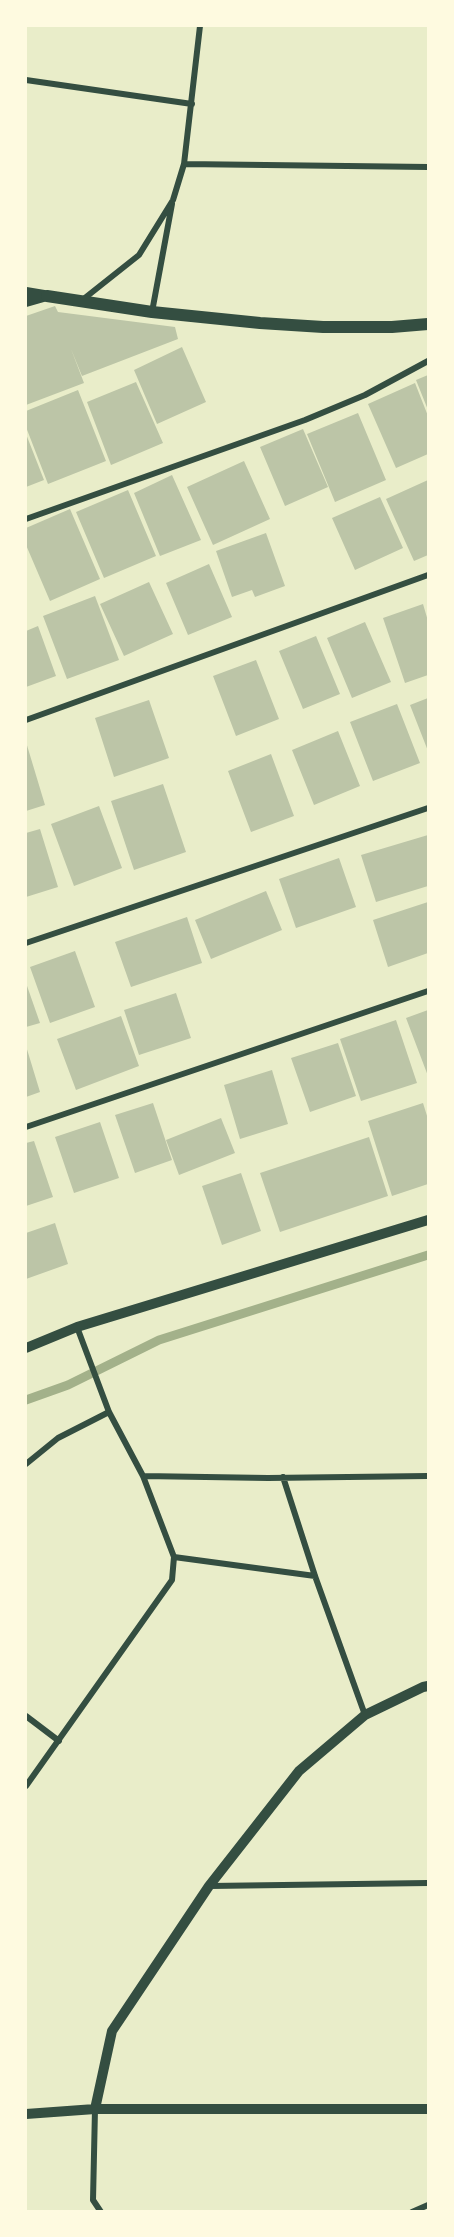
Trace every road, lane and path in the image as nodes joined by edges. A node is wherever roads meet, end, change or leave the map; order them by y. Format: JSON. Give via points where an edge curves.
{"nodes":[{"id":1,"x":200,"y":26,"type":"edge"},
{"id":2,"x":26,"y":80,"type":"edge"},
{"id":3,"x":192,"y":104,"type":"junction"},
{"id":4,"x":184,"y":164,"type":"junction"},
{"id":5,"x":429,"y":167,"type":"edge"},
{"id":6,"x":173,"y":200,"type":"junction"},
{"id":7,"x":26,"y":292,"type":"edge"},
{"id":8,"x":47,"y":296,"type":"junction"},
{"id":9,"x":80,"y":301,"type":"junction"},
{"id":10,"x":26,"y":302,"type":"edge"},
{"id":11,"x":152,"y":312,"type":"junction"},
{"id":12,"x":429,"y":324,"type":"edge"},
{"id":13,"x":429,"y":361,"type":"edge"},
{"id":14,"x":26,"y":519,"type":"edge"},
{"id":15,"x":429,"y":575,"type":"edge"},
{"id":16,"x":26,"y":720,"type":"edge"},
{"id":17,"x":429,"y":808,"type":"edge"},
{"id":18,"x":26,"y":942,"type":"edge"},
{"id":19,"x":429,"y":991,"type":"edge"},
{"id":20,"x":26,"y":1127,"type":"edge"},
{"id":21,"x":429,"y":1220,"type":"edge"},
{"id":22,"x":77,"y":1327,"type":"junction"},
{"id":23,"x":26,"y":1348,"type":"edge"},
{"id":24,"x":109,"y":1412,"type":"junction"},
{"id":25,"x":26,"y":1464,"type":"edge"},
{"id":26,"x":143,"y":1476,"type":"junction"},
{"id":27,"x":429,"y":1476,"type":"edge"},
{"id":28,"x":283,"y":1477,"type":"junction"},
{"id":29,"x":174,"y":1557,"type":"junction"},
{"id":30,"x":315,"y":1576,"type":"junction"},
{"id":31,"x":429,"y":1686,"type":"edge"},
{"id":32,"x":365,"y":1715,"type":"junction"},
{"id":33,"x":26,"y":1716,"type":"edge"},
{"id":34,"x":59,"y":1741,"type":"junction"},
{"id":35,"x":26,"y":1786,"type":"edge"},
{"id":36,"x":429,"y":1883,"type":"edge"},
{"id":37,"x":209,"y":1886,"type":"junction"},
{"id":38,"x":95,"y":2109,"type":"junction"},
{"id":39,"x":429,"y":2109,"type":"edge"},
{"id":40,"x":26,"y":2114,"type":"edge"},
{"id":41,"x":429,"y":2205,"type":"edge"},
{"id":42,"x":100,"y":2211,"type":"edge"},
{"id":43,"x":412,"y":2211,"type":"edge"}],
"edges":[{"from":1,"to":3,"type":"street"},
{"from":2,"to":3,"type":"street"},
{"from":3,"to":4,"type":"street"},
{"from":4,"to":5,"type":"street"},
{"from":4,"to":6,"type":"street"},
{"from":6,"to":9,"type":"street","via":[[140,255]]},
{"from":6,"to":11,"type":"street"},
{"from":7,"to":8,"type":"street"},
{"from":8,"to":9,"type":"main road"},
{"from":8,"to":10,"type":"street"},
{"from":9,"to":11,"type":"main road"},
{"from":11,"to":12,"type":"main road","via":[[323,327]]},
{"from":13,"to":14,"type":"street","via":[[365,395],[304,420]]},
{"from":15,"to":16,"type":"street"},
{"from":17,"to":18,"type":"street"},
{"from":19,"to":20,"type":"street"},
{"from":21,"to":22,"type":"street"},
{"from":22,"to":23,"type":"street"},
{"from":22,"to":24,"type":"street"},
{"from":24,"to":25,"type":"street","via":[[58,1438]]},
{"from":24,"to":26,"type":"street"},
{"from":26,"to":28,"type":"street"},
{"from":26,"to":29,"type":"street"},
{"from":27,"to":28,"type":"street"},
{"from":28,"to":30,"type":"street"},
{"from":29,"to":30,"type":"street"},
{"from":29,"to":34,"type":"street","via":[[172,1580]]},
{"from":30,"to":32,"type":"street"},
{"from":31,"to":32,"type":"street"},
{"from":32,"to":37,"type":"street","via":[[299,1772]]},
{"from":33,"to":34,"type":"street"},
{"from":34,"to":35,"type":"street"},
{"from":36,"to":37,"type":"street"},
{"from":37,"to":38,"type":"street","via":[[112,2031]]},
{"from":38,"to":39,"type":"street"},
{"from":38,"to":40,"type":"street"},
{"from":38,"to":42,"type":"street","via":[[93,2200]]},
{"from":41,"to":43,"type":"street"}]}
